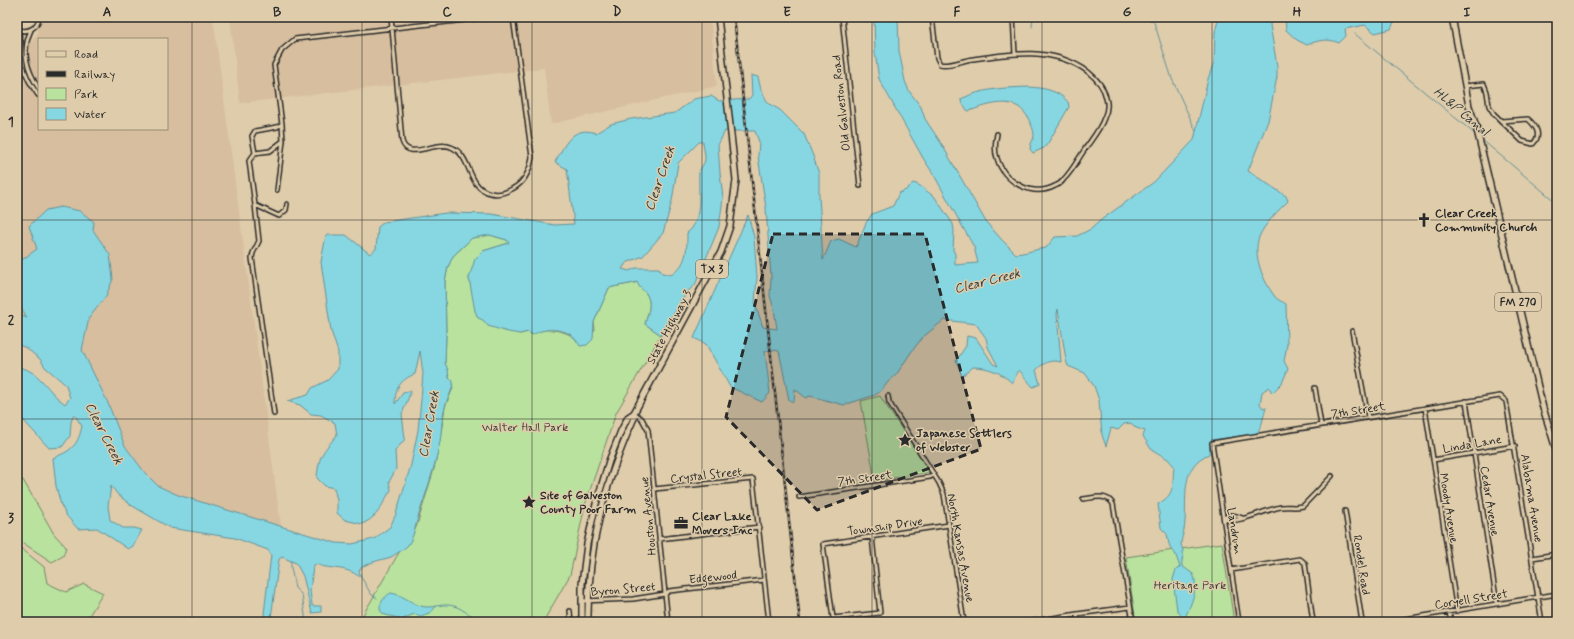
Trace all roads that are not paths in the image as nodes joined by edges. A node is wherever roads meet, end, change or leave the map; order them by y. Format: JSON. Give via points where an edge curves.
{"nodes":[{"id":1,"x":39,"y":17,"type":"edge"},
{"id":2,"x":391,"y":17,"type":"edge"},
{"id":3,"x":492,"y":17,"type":"edge"},
{"id":4,"x":513,"y":17,"type":"edge"},
{"id":5,"x":718,"y":17,"type":"edge"},
{"id":6,"x":842,"y":17,"type":"edge"},
{"id":7,"x":932,"y":17,"type":"edge"},
{"id":8,"x":1013,"y":17,"type":"edge"},
{"id":9,"x":1452,"y":17,"type":"edge"},
{"id":10,"x":392,"y":28,"type":"junction"},
{"id":11,"x":17,"y":30,"type":"edge"},
{"id":12,"x":31,"y":30,"type":"junction"},
{"id":13,"x":1015,"y":54,"type":"junction"},
{"id":14,"x":1465,"y":86,"type":"junction"},
{"id":15,"x":38,"y":87,"type":"edge"},
{"id":16,"x":38,"y":95,"type":"edge"},
{"id":17,"x":1501,"y":121,"type":"junction"},
{"id":18,"x":282,"y":124,"type":"junction"},
{"id":19,"x":997,"y":134,"type":"dead end"},
{"id":20,"x":283,"y":141,"type":"junction"},
{"id":21,"x":255,"y":153,"type":"junction"},
{"id":22,"x":860,"y":186,"type":"dead end"},
{"id":23,"x":277,"y":190,"type":"dead end"},
{"id":24,"x":287,"y":204,"type":"dead end"},
{"id":25,"x":256,"y":205,"type":"junction"},
{"id":26,"x":1352,"y":331,"type":"dead end"},
{"id":27,"x":1314,"y":388,"type":"dead end"},
{"id":28,"x":888,"y":396,"type":"dead end"},
{"id":29,"x":1506,"y":400,"type":"joint"},
{"id":30,"x":1466,"y":401,"type":"junction"},
{"id":31,"x":1425,"y":408,"type":"junction"},
{"id":32,"x":274,"y":414,"type":"dead end"},
{"id":33,"x":634,"y":414,"type":"junction"},
{"id":34,"x":1368,"y":417,"type":"junction"},
{"id":35,"x":1320,"y":425,"type":"junction"},
{"id":36,"x":1212,"y":443,"type":"joint"},
{"id":37,"x":1515,"y":446,"type":"junction"},
{"id":38,"x":1557,"y":452,"type":"edge"},
{"id":39,"x":1474,"y":453,"type":"junction"},
{"id":40,"x":1433,"y":460,"type":"junction"},
{"id":41,"x":934,"y":475,"type":"junction"},
{"id":42,"x":1332,"y":476,"type":"dead end"},
{"id":43,"x":654,"y":489,"type":"junction"},
{"id":44,"x":799,"y":497,"type":"dead end"},
{"id":45,"x":1083,"y":499,"type":"dead end"},
{"id":46,"x":1345,"y":511,"type":"dead end"},
{"id":47,"x":1224,"y":520,"type":"junction"},
{"id":48,"x":949,"y":525,"type":"junction"},
{"id":49,"x":759,"y":527,"type":"junction"},
{"id":50,"x":872,"y":537,"type":"junction"},
{"id":51,"x":659,"y":539,"type":"junction"},
{"id":52,"x":1557,"y":554,"type":"edge"},
{"id":53,"x":1532,"y":558,"type":"junction"},
{"id":54,"x":1232,"y":570,"type":"junction"},
{"id":55,"x":764,"y":580,"type":"junction"},
{"id":56,"x":665,"y":594,"type":"junction"},
{"id":57,"x":1557,"y":594,"type":"edge"},
{"id":58,"x":1538,"y":597,"type":"junction"},
{"id":59,"x":584,"y":601,"type":"junction"},
{"id":60,"x":1498,"y":604,"type":"junction"},
{"id":61,"x":1130,"y":607,"type":"junction"},
{"id":62,"x":570,"y":611,"type":"dead end"},
{"id":63,"x":1456,"y":611,"type":"junction"},
{"id":64,"x":1449,"y":612,"type":"junction"},
{"id":65,"x":1077,"y":614,"type":"junction"},
{"id":66,"x":1407,"y":620,"type":"edge"},
{"id":67,"x":571,"y":622,"type":"edge"},
{"id":68,"x":582,"y":622,"type":"edge"},
{"id":69,"x":588,"y":622,"type":"edge"},
{"id":70,"x":668,"y":622,"type":"edge"},
{"id":71,"x":769,"y":622,"type":"edge"},
{"id":72,"x":964,"y":622,"type":"edge"},
{"id":73,"x":1029,"y":622,"type":"edge"},
{"id":74,"x":1078,"y":622,"type":"edge"},
{"id":75,"x":1133,"y":622,"type":"edge"},
{"id":76,"x":1239,"y":622,"type":"edge"},
{"id":77,"x":1313,"y":622,"type":"edge"},
{"id":78,"x":1362,"y":622,"type":"edge"},
{"id":79,"x":1387,"y":622,"type":"edge"},
{"id":80,"x":1451,"y":622,"type":"edge"},
{"id":81,"x":1542,"y":622,"type":"edge"}],
"edges":[{"from":1,"to":12,"type":"street","via":[[36,26]]},
{"from":2,"to":10,"type":"street"},
{"from":3,"to":10,"type":"street"},
{"from":4,"to":10,"type":"street","via":[[532,157],[529,170],[522,181],[512,189],[499,194],[488,192],[478,186],[463,157],[453,148],[439,145],[414,151],[404,146]]},
{"from":5,"to":33,"type":"main road","name":"State Highway 3","number":"TX 3","via":[[736,180],[730,226],[721,252]]},
{"from":6,"to":22,"type":"street","name":"Old Galveston Road"},
{"from":7,"to":13,"type":"street","via":[[940,64]]},
{"from":8,"to":13,"type":"street"},
{"from":9,"to":14,"type":"main road","number":"FM 270"},
{"from":10,"to":18,"type":"street","via":[[295,39],[282,50],[274,65]]},
{"from":11,"to":12,"type":"street"},
{"from":11,"to":16,"type":"street","via":[[26,76]]},
{"from":12,"to":15,"type":"street","via":[[27,41],[27,65]]},
{"from":13,"to":19,"type":"street","via":[[1043,54],[1078,65],[1103,87],[1106,113],[1100,127],[1068,175],[1048,189],[1024,188],[1010,179],[1000,167],[997,158]]},
{"from":14,"to":17,"type":"street","via":[[1484,84],[1489,106]]},
{"from":14,"to":38,"type":"main road","number":"FM 270","via":[[1543,408]]},
{"from":17,"to":17,"type":"street","via":[[1522,141],[1533,144],[1537,140],[1536,128],[1528,119]]},
{"from":18,"to":20,"type":"street"},
{"from":18,"to":21,"type":"street","via":[[255,131],[252,136]]},
{"from":20,"to":21,"type":"street","via":[[270,151]]},
{"from":20,"to":23,"type":"street"},
{"from":21,"to":25,"type":"street","via":[[249,161]]},
{"from":24,"to":25,"type":"street","via":[[286,210],[279,216]]},
{"from":25,"to":32,"type":"street","via":[[259,241],[252,258]]},
{"from":26,"to":34,"type":"street"},
{"from":27,"to":35,"type":"street"},
{"from":28,"to":41,"type":"street","name":"North Kansas Avenue","via":[[889,402]]},
{"from":29,"to":30,"type":"street","name":"7th Street","via":[[1500,396]]},
{"from":29,"to":37,"type":"street","name":"Alabama Avenue"},
{"from":30,"to":31,"type":"street","name":"7th Street"},
{"from":30,"to":39,"type":"street","name":"Cedar Avenue"},
{"from":31,"to":34,"type":"street","name":"7th Street"},
{"from":31,"to":40,"type":"street","name":"Moody Avenue"},
{"from":33,"to":43,"type":"street","name":"Houston Avenue","via":[[642,419],[648,430]]},
{"from":33,"to":59,"type":"main road","name":"State Highway 3","number":"TX 3","via":[[602,505],[592,545]]},
{"from":34,"to":35,"type":"street","name":"7th Street"},
{"from":35,"to":36,"type":"street","name":"7th Street"},
{"from":36,"to":47,"type":"street","name":"Landrum"},
{"from":37,"to":39,"type":"street","name":"Linda Lane"},
{"from":37,"to":53,"type":"street","name":"Alabama Avenue"},
{"from":39,"to":40,"type":"street","name":"Linda Lane"},
{"from":39,"to":60,"type":"street","name":"Cedar Avenue"},
{"from":40,"to":63,"type":"street","name":"Moody Avenue"},
{"from":41,"to":44,"type":"street","name":"7th Street"},
{"from":41,"to":48,"type":"street","name":"North Kansas Avenue","via":[[944,494]]},
{"from":42,"to":47,"type":"street","via":[[1303,506],[1280,507],[1242,518],[1231,515],[1226,516]]},
{"from":43,"to":49,"type":"street","name":"Crystal Street","via":[[753,479]]},
{"from":43,"to":51,"type":"street","name":"Houston Avenue"},
{"from":45,"to":61,"type":"street","via":[[1103,497],[1110,499],[1113,504]]},
{"from":46,"to":78,"type":"street","name":"Rondel Road"},
{"from":47,"to":54,"type":"street","name":"Landrum"},
{"from":48,"to":50,"type":"street","name":"Township Drive"},
{"from":48,"to":72,"type":"street","name":"North Kansas Avenue"},
{"from":49,"to":51,"type":"street"},
{"from":49,"to":55,"type":"street"},
{"from":50,"to":50,"type":"street","name":"Township Drive","via":[[824,544],[833,618],[880,613]]},
{"from":51,"to":56,"type":"street","name":"Houston Avenue"},
{"from":52,"to":53,"type":"street"},
{"from":53,"to":58,"type":"street","name":"Alabama Avenue"},
{"from":54,"to":76,"type":"street","name":"Landrum"},
{"from":54,"to":77,"type":"street","via":[[1302,560],[1305,562]]},
{"from":55,"to":56,"type":"street","name":"Edgewood","via":[[668,591]]},
{"from":55,"to":71,"type":"street"},
{"from":56,"to":59,"type":"street","name":"Byron Street","via":[[633,599]]},
{"from":56,"to":70,"type":"street","name":"Houston Avenue"},
{"from":57,"to":58,"type":"street","name":"Coryell Street"},
{"from":58,"to":60,"type":"street","name":"Coryell Street"},
{"from":58,"to":81,"type":"street","name":"Alabama Avenue"},
{"from":59,"to":68,"type":"main road","name":"State Highway 3","number":"TX 3"},
{"from":59,"to":69,"type":"main road","name":"State Highway 3","number":"TX 3"},
{"from":60,"to":63,"type":"street","name":"Coryell Street"},
{"from":61,"to":65,"type":"street"},
{"from":61,"to":75,"type":"street"},
{"from":62,"to":67,"type":"street"},
{"from":63,"to":64,"type":"street","name":"Coryell Street"},
{"from":64,"to":66,"type":"street","name":"Coryell Street"},
{"from":64,"to":80,"type":"street"},
{"from":65,"to":73,"type":"street"},
{"from":65,"to":74,"type":"street"},
{"from":66,"to":79,"type":"street","name":"Coryell Street"}]}
